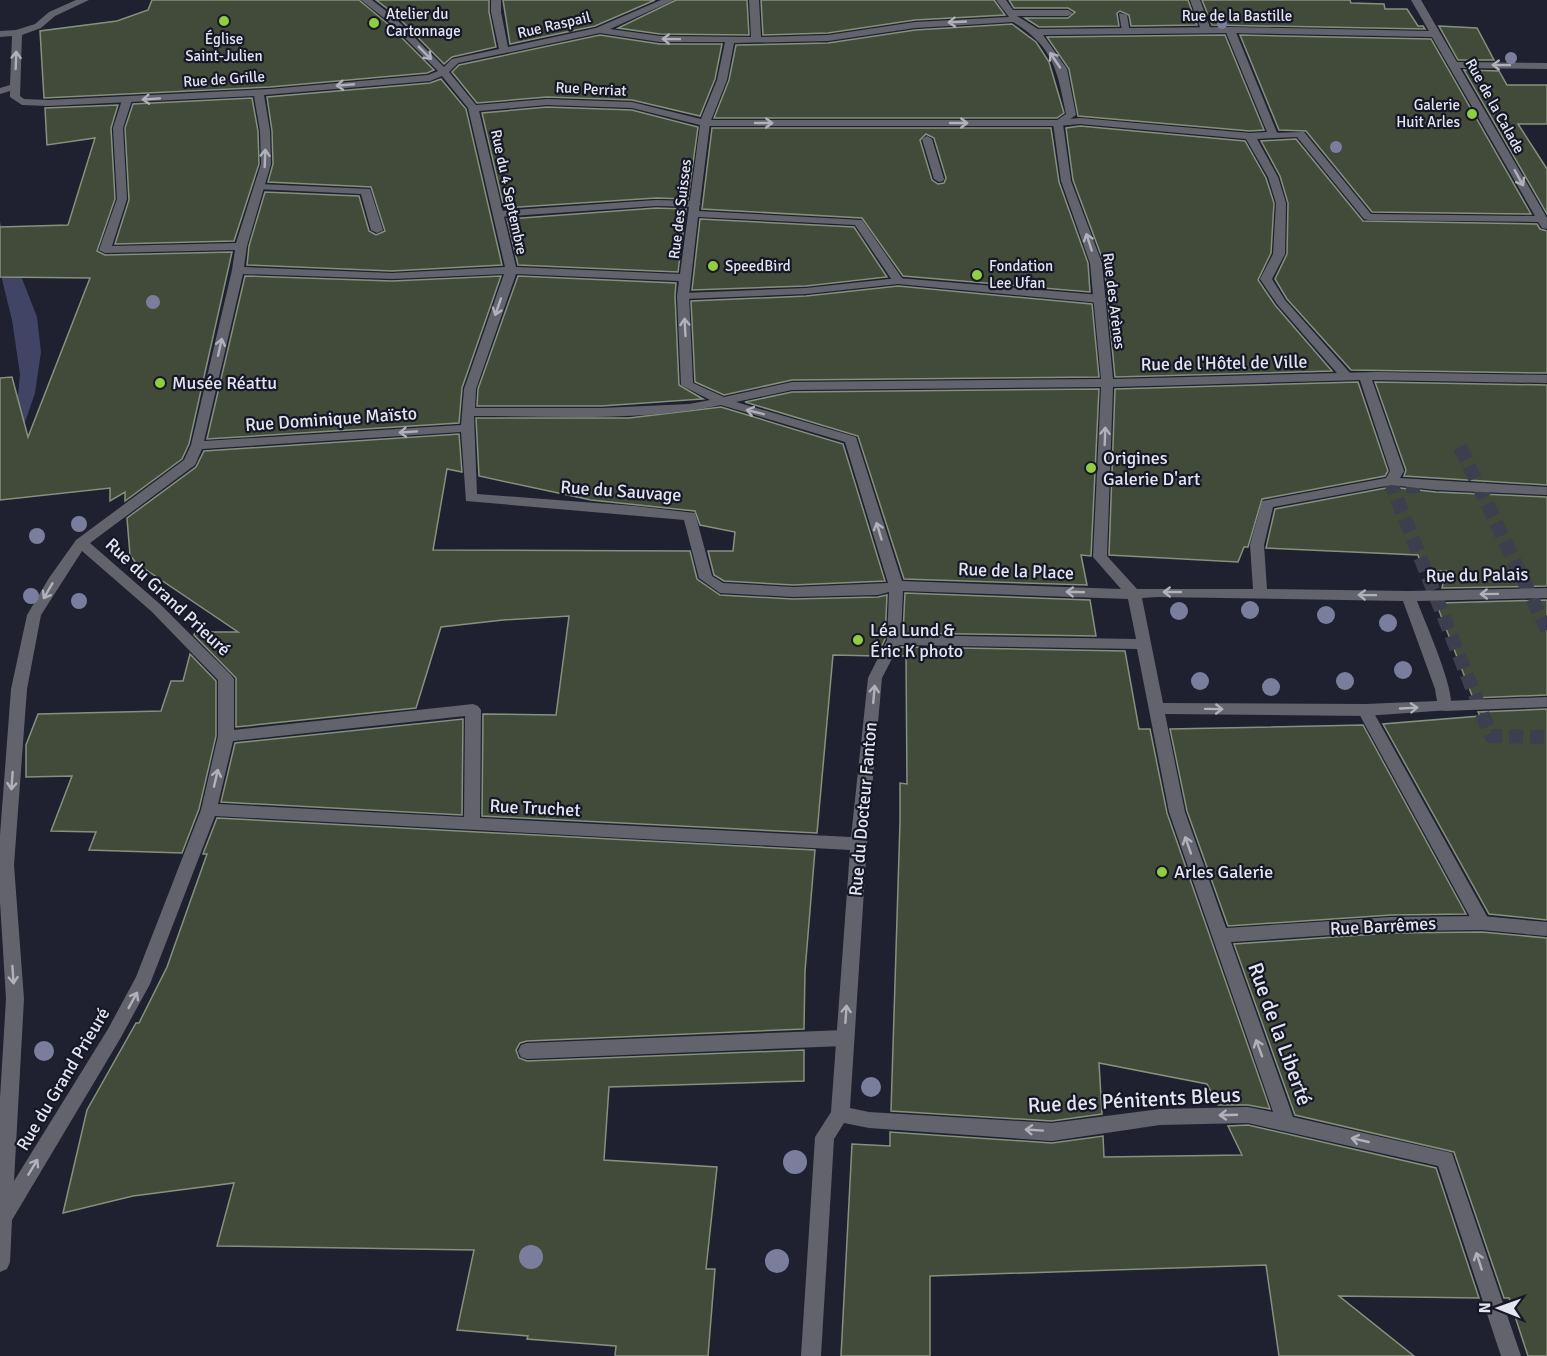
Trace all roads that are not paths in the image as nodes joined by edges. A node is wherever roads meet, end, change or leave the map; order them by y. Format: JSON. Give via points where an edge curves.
{"nodes":[{"id":1,"x":84,"y":0,"type":"edge"},
{"id":2,"x":366,"y":0,"type":"edge"},
{"id":3,"x":496,"y":0,"type":"edge"},
{"id":4,"x":669,"y":0,"type":"edge"},
{"id":5,"x":754,"y":0,"type":"edge"},
{"id":6,"x":1001,"y":0,"type":"edge"},
{"id":7,"x":1195,"y":0,"type":"edge"},
{"id":8,"x":1416,"y":0,"type":"edge"},
{"id":9,"x":1068,"y":13,"type":"dead end"},
{"id":10,"x":1122,"y":15,"type":"dead end"},
{"id":11,"x":1013,"y":16,"type":"junction"},
{"id":12,"x":599,"y":30,"type":"junction"},
{"id":13,"x":1206,"y":30,"type":"junction"},
{"id":14,"x":1230,"y":30,"type":"junction"},
{"id":15,"x":1126,"y":31,"type":"junction"},
{"id":16,"x":1036,"y":32,"type":"junction"},
{"id":17,"x":17,"y":33,"type":"junction"},
{"id":18,"x":0,"y":34,"type":"edge"},
{"id":19,"x":1437,"y":34,"type":"junction"},
{"id":20,"x":730,"y":40,"type":"junction"},
{"id":21,"x":756,"y":40,"type":"junction"},
{"id":22,"x":504,"y":51,"type":"junction"},
{"id":23,"x":1454,"y":65,"type":"junction"},
{"id":24,"x":1547,"y":66,"type":"edge"},
{"id":25,"x":444,"y":72,"type":"junction"},
{"id":26,"x":15,"y":87,"type":"junction"},
{"id":27,"x":0,"y":91,"type":"edge"},
{"id":28,"x":258,"y":92,"type":"junction"},
{"id":29,"x":127,"y":100,"type":"junction"},
{"id":30,"x":473,"y":108,"type":"junction"},
{"id":31,"x":705,"y":123,"type":"junction"},
{"id":32,"x":1058,"y":123,"type":"junction"},
{"id":33,"x":1273,"y":135,"type":"junction"},
{"id":34,"x":1250,"y":136,"type":"junction"},
{"id":35,"x":927,"y":139,"type":"dead end"},
{"id":36,"x":939,"y":179,"type":"dead end"},
{"id":37,"x":260,"y":187,"type":"junction"},
{"id":38,"x":695,"y":209,"type":"junction"},
{"id":39,"x":499,"y":214,"type":"junction"},
{"id":40,"x":1544,"y":224,"type":"edge"},
{"id":41,"x":377,"y":230,"type":"dead end"},
{"id":42,"x":242,"y":246,"type":"junction"},
{"id":43,"x":238,"y":270,"type":"junction"},
{"id":44,"x":511,"y":271,"type":"junction"},
{"id":45,"x":686,"y":278,"type":"junction"},
{"id":46,"x":898,"y":281,"type":"junction"},
{"id":47,"x":683,"y":296,"type":"junction"},
{"id":48,"x":1101,"y":299,"type":"junction"},
{"id":49,"x":1365,"y":376,"type":"junction"},
{"id":50,"x":1347,"y":377,"type":"junction"},
{"id":51,"x":1547,"y":380,"type":"edge"},
{"id":52,"x":1107,"y":383,"type":"junction"},
{"id":53,"x":687,"y":385,"type":"joint"},
{"id":54,"x":724,"y":401,"type":"junction"},
{"id":55,"x":468,"y":412,"type":"junction"},
{"id":56,"x":467,"y":428,"type":"junction"},
{"id":57,"x":197,"y":445,"type":"junction"},
{"id":58,"x":1391,"y":481,"type":"junction"},
{"id":59,"x":1547,"y":491,"type":"edge"},
{"id":60,"x":81,"y":543,"type":"junction"},
{"id":61,"x":896,"y":586,"type":"junction"},
{"id":62,"x":1260,"y":593,"type":"junction"},
{"id":63,"x":1547,"y":593,"type":"edge"},
{"id":64,"x":1134,"y":594,"type":"junction"},
{"id":65,"x":1408,"y":596,"type":"junction"},
{"id":66,"x":894,"y":640,"type":"junction"},
{"id":67,"x":1143,"y":644,"type":"junction"},
{"id":68,"x":1547,"y":702,"type":"edge"},
{"id":69,"x":1445,"y":706,"type":"junction"},
{"id":70,"x":1155,"y":708,"type":"junction"},
{"id":71,"x":1365,"y":710,"type":"junction"},
{"id":72,"x":226,"y":736,"type":"junction"},
{"id":73,"x":209,"y":810,"type":"junction"},
{"id":74,"x":472,"y":824,"type":"junction"},
{"id":75,"x":859,"y":844,"type":"junction"},
{"id":76,"x":1482,"y":923,"type":"junction"},
{"id":77,"x":1547,"y":929,"type":"edge"},
{"id":78,"x":1219,"y":936,"type":"junction"},
{"id":79,"x":844,"y":1038,"type":"junction"},
{"id":80,"x":527,"y":1051,"type":"dead end"},
{"id":81,"x":840,"y":1114,"type":"junction"},
{"id":82,"x":1286,"y":1123,"type":"junction"},
{"id":83,"x":3,"y":1217,"type":"junction"},
{"id":84,"x":0,"y":1262,"type":"edge"},
{"id":85,"x":811,"y":1356,"type":"edge"},
{"id":86,"x":1511,"y":1356,"type":"edge"}],
"edges":[{"from":1,"to":17,"type":"street"},
{"from":2,"to":25,"type":"street","name":"Rue du 4 Septembre","one_way":true},
{"from":3,"to":22,"type":"street"},
{"from":4,"to":12,"type":"street","name":"Rue Raspail"},
{"from":5,"to":21,"type":"street"},
{"from":6,"to":11,"type":"street"},
{"from":7,"to":13,"type":"street"},
{"from":8,"to":19,"type":"street","name":"Rue de la Calade"},
{"from":9,"to":11,"type":"street"},
{"from":10,"to":15,"type":"street"},
{"from":11,"to":16,"type":"street"},
{"from":11,"to":21,"type":"street","one_way":true,"via":[[828,38]]},
{"from":20,"to":12,"type":"street","one_way":true,"via":[[660,39]]},
{"from":12,"to":22,"type":"street","name":"Rue Raspail"},
{"from":13,"to":14,"type":"street","name":"Rue de la Bastille"},
{"from":13,"to":15,"type":"street","name":"Rue de la Bastille"},
{"from":14,"to":19,"type":"street","name":"Rue de la Bastille"},
{"from":14,"to":33,"type":"street"},
{"from":15,"to":16,"type":"street","name":"Rue de la Bastille"},
{"from":32,"to":16,"type":"street","one_way":true,"via":[[1071,115],[1062,69]]},
{"from":17,"to":18,"type":"street"},
{"from":26,"to":17,"type":"street","one_way":true},
{"from":19,"to":23,"type":"street","name":"Rue de la Calade"},
{"from":20,"to":21,"type":"street"},
{"from":20,"to":31,"type":"street","name":"Rue des Suisses","via":[[722,80]]},
{"from":22,"to":25,"type":"street","name":"Rue Raspail","via":[[455,61]]},
{"from":24,"to":23,"type":"street","one_way":true},
{"from":23,"to":40,"type":"street","name":"Rue de la Calade","one_way":true},
{"from":25,"to":28,"type":"street","name":"Rue de Grille","one_way":true,"via":[[430,78]]},
{"from":25,"to":30,"type":"street","name":"Rue du 4 Septembre"},
{"from":26,"to":27,"type":"street"},
{"from":26,"to":29,"type":"street","name":"Rue de Grille","via":[[15,97],[33,104]]},
{"from":28,"to":29,"type":"street","name":"Rue de Grille","one_way":true},
{"from":37,"to":28,"type":"street","name":"Rue du Grand Prieuré","one_way":true,"via":[[266,164]]},
{"from":29,"to":42,"type":"street","via":[[118,128],[122,199],[105,250]]},
{"from":30,"to":31,"type":"street","name":"Rue Perriat","via":[[547,102],[632,105]]},
{"from":30,"to":39,"type":"street","name":"Rue du 4 Septembre"},
{"from":31,"to":32,"type":"street","name":"Rue Perriat","one_way":true},
{"from":31,"to":38,"type":"street","name":"Rue des Suisses"},
{"from":32,"to":34,"type":"street","name":"Rue Perriat","via":[[1080,121]]},
{"from":48,"to":32,"type":"street","name":"Rue des Arènes","one_way":true,"via":[[1096,263],[1066,181]]},
{"from":33,"to":34,"type":"street","name":"Rue Perriat"},
{"from":33,"to":40,"type":"street","name":"Rue Perriat","via":[[1300,135],[1368,217]]},
{"from":34,"to":50,"type":"street","via":[[1273,177],[1281,203],[1279,254],[1266,279],[1281,302]]},
{"from":35,"to":36,"type":"street"},
{"from":37,"to":41,"type":"street","via":[[366,191]]},
{"from":37,"to":42,"type":"street","name":"Rue du Grand Prieuré"},
{"from":38,"to":39,"type":"street","via":[[656,203]]},
{"from":38,"to":45,"type":"street","name":"Rue des Suisses"},
{"from":38,"to":46,"type":"street","via":[[858,222]]},
{"from":39,"to":44,"type":"street","name":"Rue du 4 Septembre"},
{"from":42,"to":43,"type":"street","name":"Rue du Grand Prieuré"},
{"from":43,"to":44,"type":"street","via":[[392,276]]},
{"from":57,"to":43,"type":"street","name":"Rue du Grand Prieuré","one_way":true},
{"from":44,"to":45,"type":"street"},
{"from":44,"to":55,"type":"street","name":"Rue du 4 Septembre","one_way":true,"via":[[470,389]]},
{"from":45,"to":47,"type":"street","name":"Rue des Suisses"},
{"from":46,"to":47,"type":"street","via":[[806,291]]},
{"from":46,"to":48,"type":"street"},
{"from":53,"to":47,"type":"street","name":"Rue des Suisses","one_way":true},
{"from":48,"to":52,"type":"street","name":"Rue des Arènes"},
{"from":49,"to":50,"type":"street","name":"Rue de l'Hôtel de Ville"},
{"from":49,"to":51,"type":"street","name":"Rue de l'Hôtel de Ville"},
{"from":49,"to":58,"type":"street","via":[[1397,471]]},
{"from":50,"to":52,"type":"street","name":"Rue de l'Hôtel de Ville"},
{"from":52,"to":54,"type":"street","name":"Rue de l'Hôtel de Ville","via":[[792,386]]},
{"from":64,"to":52,"type":"street","name":"Rue des Arènes","one_way":true,"via":[[1100,557]]},
{"from":53,"to":54,"type":"street","name":"Rue du Docteur Fanton"},
{"from":54,"to":55,"type":"street","via":[[689,408],[602,412]]},
{"from":61,"to":54,"type":"street","name":"Rue du Docteur Fanton","one_way":true,"via":[[851,440]]},
{"from":55,"to":56,"type":"street","name":"Rue du 4 Septembre"},
{"from":56,"to":57,"type":"street","name":"Rue Dominique Maïsto","one_way":true},
{"from":56,"to":61,"type":"street","name":"Rue du Sauvage","via":[[471,498],[690,516],[706,578],[720,588],[793,592]]},
{"from":57,"to":60,"type":"street","name":"Rue du Grand Prieuré","via":[[190,462]]},
{"from":58,"to":59,"type":"street"},
{"from":58,"to":62,"type":"street","via":[[1267,504],[1257,545]]},
{"from":60,"to":72,"type":"street","name":"Rue du Grand Prieuré","via":[[130,583],[226,679]]},
{"from":60,"to":83,"type":"street","one_way":true,"via":[[34,615],[19,689],[6,866],[15,999]]},
{"from":64,"to":61,"type":"street","name":"Rue de la Place","one_way":true},
{"from":61,"to":66,"type":"street","name":"Rue du Docteur Fanton"},
{"from":62,"to":64,"type":"street","one_way":true},
{"from":65,"to":62,"type":"street","one_way":true},
{"from":63,"to":65,"type":"street","name":"Rue du Palais","one_way":true},
{"from":64,"to":67,"type":"street","name":"Rue de la Liberté"},
{"from":65,"to":69,"type":"street","via":[[1443,689]]},
{"from":66,"to":67,"type":"street"},
{"from":75,"to":66,"type":"street","name":"Rue du Docteur Fanton","one_way":true,"via":[[875,678]]},
{"from":67,"to":70,"type":"street","name":"Rue de la Liberté"},
{"from":68,"to":69,"type":"street"},
{"from":71,"to":69,"type":"street","one_way":true},
{"from":70,"to":71,"type":"street","one_way":true},
{"from":78,"to":70,"type":"street","name":"Rue de la Liberté","one_way":true,"via":[[1177,812]]},
{"from":71,"to":76,"type":"street"},
{"from":73,"to":72,"type":"street","name":"Rue du Grand Prieuré","one_way":true},
{"from":72,"to":74,"type":"street","via":[[473,710]]},
{"from":73,"to":74,"type":"street","name":"Rue Truchet"},
{"from":83,"to":73,"type":"street","name":"Rue du Grand Prieuré","one_way":true,"via":[[144,980]]},
{"from":74,"to":75,"type":"street","name":"Rue Truchet"},
{"from":79,"to":75,"type":"street","name":"Rue du Docteur Fanton","one_way":true},
{"from":76,"to":77,"type":"street","name":"Rue Barrêmes"},
{"from":76,"to":78,"type":"street","name":"Rue Barrêmes","via":[[1391,924]]},
{"from":82,"to":78,"type":"street","name":"Rue de la Liberté","one_way":true},
{"from":79,"to":80,"type":"street"},
{"from":79,"to":81,"type":"street","name":"Rue du Docteur Fanton"},
{"from":82,"to":81,"type":"street","name":"Rue des Pénitents Bleus","one_way":true,"via":[[1248,1115],[1160,1118],[1052,1131],[869,1120]]},
{"from":81,"to":85,"type":"street","name":"Rue du Docteur Fanton","via":[[825,1137]]},
{"from":86,"to":82,"type":"street","name":"Rue de la Liberté","one_way":true,"via":[[1445,1159]]},
{"from":83,"to":84,"type":"street"}]}
